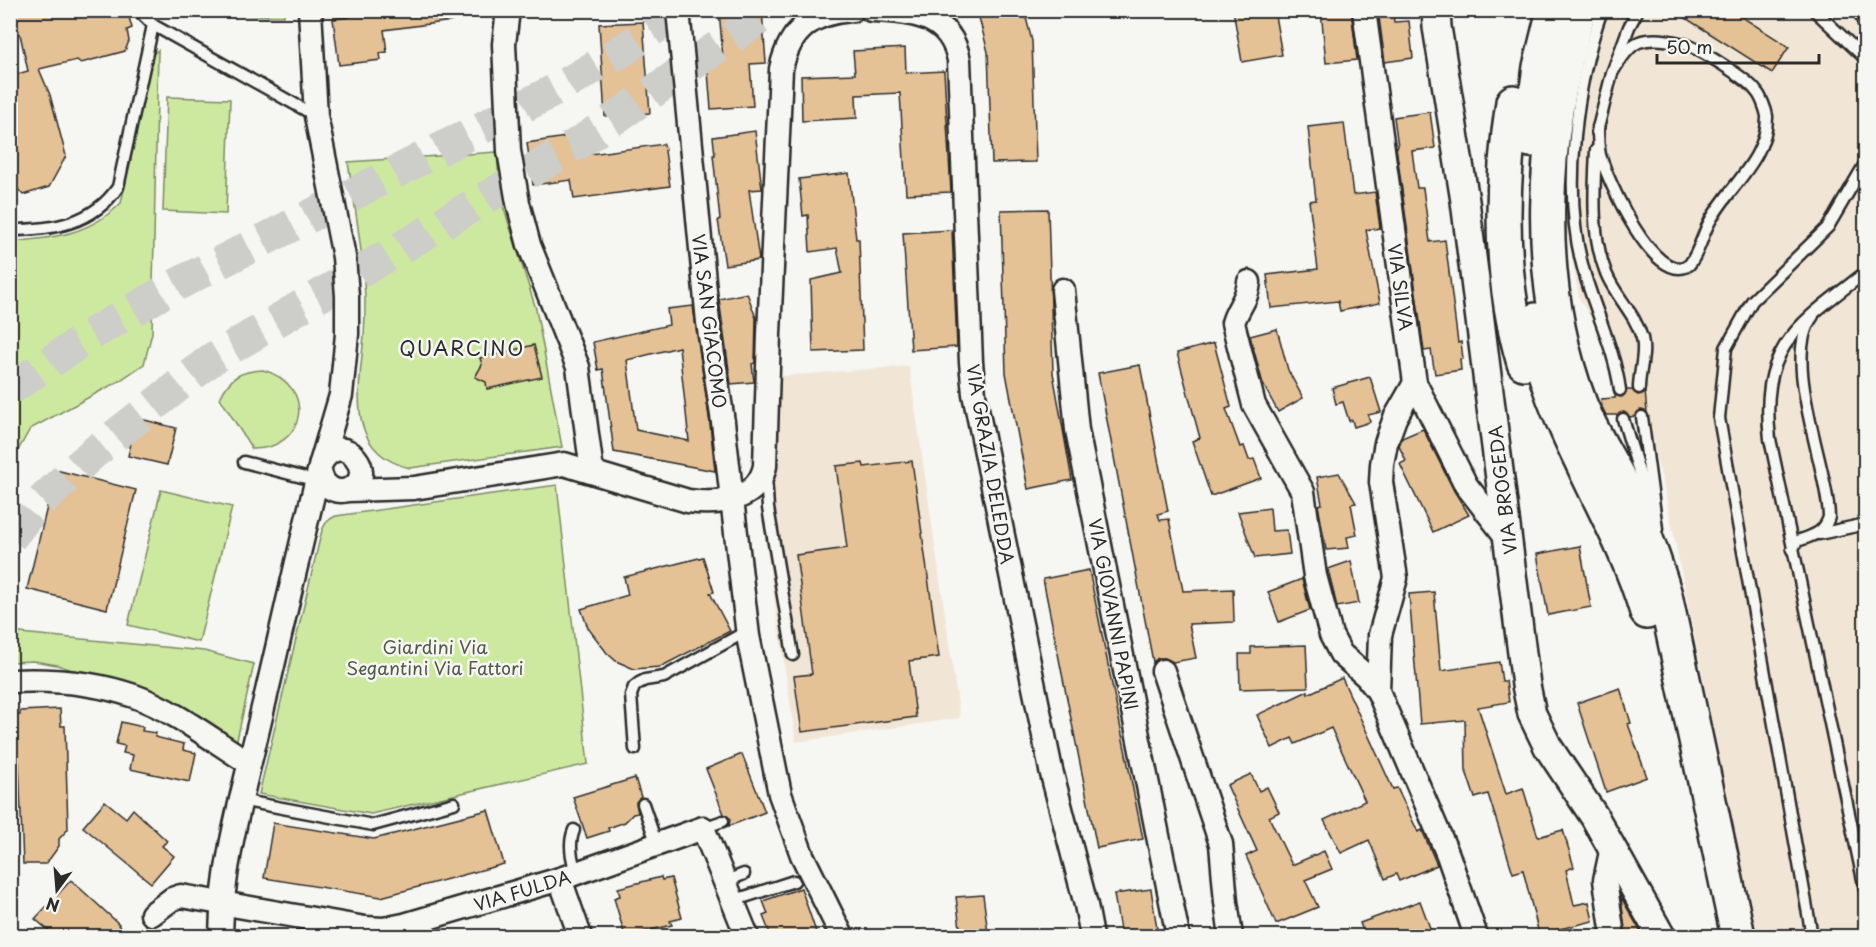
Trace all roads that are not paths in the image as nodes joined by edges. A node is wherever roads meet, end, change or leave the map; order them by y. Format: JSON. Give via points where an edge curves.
{"nodes":[{"id":1,"x":138,"y":10,"type":"edge"},
{"id":2,"x":310,"y":10,"type":"edge"},
{"id":3,"x":508,"y":10,"type":"edge"},
{"id":4,"x":678,"y":10,"type":"edge"},
{"id":5,"x":852,"y":10,"type":"edge"},
{"id":6,"x":871,"y":10,"type":"edge"},
{"id":7,"x":1364,"y":10,"type":"edge"},
{"id":8,"x":1437,"y":10,"type":"edge"},
{"id":9,"x":1533,"y":10,"type":"edge"},
{"id":10,"x":1554,"y":10,"type":"edge"},
{"id":11,"x":1579,"y":10,"type":"edge"},
{"id":12,"x":1602,"y":10,"type":"edge"},
{"id":13,"x":1638,"y":10,"type":"edge"},
{"id":14,"x":1814,"y":10,"type":"edge"},
{"id":15,"x":1858,"y":10,"type":"edge"},
{"id":16,"x":811,"y":16,"type":"edge"},
{"id":17,"x":153,"y":25,"type":"junction"},
{"id":18,"x":1866,"y":28,"type":"edge"},
{"id":19,"x":1866,"y":59,"type":"edge"},
{"id":20,"x":1612,"y":73,"type":"junction"},
{"id":21,"x":316,"y":116,"type":"junction"},
{"id":22,"x":1598,"y":127,"type":"junction"},
{"id":23,"x":1866,"y":162,"type":"edge"},
{"id":24,"x":10,"y":230,"type":"edge"},
{"id":25,"x":1866,"y":272,"type":"edge"},
{"id":26,"x":1249,"y":282,"type":"dead end"},
{"id":27,"x":1063,"y":290,"type":"dead end"},
{"id":28,"x":1820,"y":307,"type":"junction"},
{"id":29,"x":1414,"y":383,"type":"junction"},
{"id":30,"x":1639,"y":388,"type":"dead end"},
{"id":31,"x":1620,"y":390,"type":"dead end"},
{"id":32,"x":339,"y":404,"type":"junction"},
{"id":33,"x":1642,"y":417,"type":"dead end"},
{"id":34,"x":1623,"y":419,"type":"dead end"},
{"id":35,"x":356,"y":458,"type":"junction"},
{"id":36,"x":244,"y":462,"type":"dead end"},
{"id":37,"x":765,"y":466,"type":"junction"},
{"id":38,"x":1584,"y":468,"type":"junction"},
{"id":39,"x":592,"y":471,"type":"junction"},
{"id":40,"x":319,"y":472,"type":"junction"},
{"id":41,"x":414,"y":488,"type":"junction"},
{"id":42,"x":345,"y":490,"type":"junction"},
{"id":43,"x":733,"y":498,"type":"junction"},
{"id":44,"x":1655,"y":521,"type":"junction"},
{"id":45,"x":1866,"y":524,"type":"edge"},
{"id":46,"x":1810,"y":537,"type":"junction"},
{"id":47,"x":1508,"y":539,"type":"junction"},
{"id":48,"x":1792,"y":550,"type":"junction"},
{"id":49,"x":301,"y":552,"type":"junction"},
{"id":50,"x":1665,"y":595,"type":"junction"},
{"id":51,"x":747,"y":631,"type":"junction"},
{"id":52,"x":793,"y":655,"type":"dead end"},
{"id":53,"x":1163,"y":671,"type":"dead end"},
{"id":54,"x":10,"y":681,"type":"edge"},
{"id":55,"x":1378,"y":691,"type":"junction"},
{"id":56,"x":635,"y":749,"type":"dead end"},
{"id":57,"x":249,"y":763,"type":"junction"},
{"id":58,"x":239,"y":800,"type":"junction"},
{"id":59,"x":454,"y":803,"type":"dead end"},
{"id":60,"x":643,"y":804,"type":"dead end"},
{"id":61,"x":574,"y":830,"type":"dead end"},
{"id":62,"x":657,"y":845,"type":"junction"},
{"id":63,"x":1612,"y":847,"type":"junction"},
{"id":64,"x":568,"y":876,"type":"junction"},
{"id":65,"x":794,"y":880,"type":"dead end"},
{"id":66,"x":734,"y":886,"type":"junction"},
{"id":67,"x":1866,"y":894,"type":"edge"},
{"id":68,"x":222,"y":903,"type":"junction"},
{"id":69,"x":152,"y":914,"type":"dead end"},
{"id":70,"x":426,"y":928,"type":"edge"},
{"id":71,"x":375,"y":932,"type":"edge"},
{"id":72,"x":221,"y":936,"type":"edge"},
{"id":73,"x":580,"y":936,"type":"edge"},
{"id":74,"x":747,"y":936,"type":"edge"},
{"id":75,"x":842,"y":936,"type":"edge"},
{"id":76,"x":1092,"y":936,"type":"edge"},
{"id":77,"x":1178,"y":936,"type":"edge"},
{"id":78,"x":1232,"y":936,"type":"edge"},
{"id":79,"x":1476,"y":936,"type":"edge"},
{"id":80,"x":1613,"y":936,"type":"edge"},
{"id":81,"x":1661,"y":936,"type":"edge"},
{"id":82,"x":1716,"y":936,"type":"edge"},
{"id":83,"x":1738,"y":936,"type":"edge"},
{"id":84,"x":1812,"y":936,"type":"edge"}],
"edges":[{"from":1,"to":17,"type":"lane"},
{"from":2,"to":21,"type":"street"},
{"from":3,"to":39,"type":"street","via":[[504,44],[509,151],[518,203],[529,244],[578,367]]},
{"from":4,"to":43,"type":"street","name":"VIA SAN GIACOMO","via":[[708,322]]},
{"from":5,"to":16,"type":"street"},
{"from":6,"to":76,"type":"street","name":"VIA GRAZIA DELEDDA","via":[[920,16],[935,22],[956,44],[974,394],[1051,770]]},
{"from":7,"to":29,"type":"street","name":"VIA SILVA"},
{"from":8,"to":47,"type":"street","name":"VIA BROGEDA"},
{"from":9,"to":38,"type":"highway","via":[[1515,86],[1506,158],[1509,293],[1532,385],[1546,413]]},
{"from":10,"to":38,"type":"highway","via":[[1540,67],[1527,165],[1527,253],[1541,356],[1555,401]]},
{"from":11,"to":50,"type":"highway","via":[[1561,83],[1549,173],[1552,284],[1564,354],[1581,406],[1634,508]]},
{"from":12,"to":31,"type":"lane","via":[[1581,85],[1574,202],[1582,265],[1614,359]]},
{"from":13,"to":20,"type":"lane"},
{"from":14,"to":19,"type":"lane"},
{"from":15,"to":18,"type":"lane"},
{"from":16,"to":37,"type":"street","via":[[790,43],[781,69]]},
{"from":17,"to":21,"type":"lane"},
{"from":17,"to":24,"type":"lane","via":[[118,187],[109,200],[98,210],[63,225]]},
{"from":20,"to":22,"type":"lane"},
{"from":20,"to":22,"type":"lane","via":[[1636,43],[1655,38],[1686,44],[1721,63],[1756,90],[1767,114],[1765,137],[1751,164],[1709,222],[1689,265],[1666,265],[1640,237],[1605,168]]},
{"from":21,"to":32,"type":"street","via":[[344,257],[347,334]]},
{"from":22,"to":30,"type":"lane","via":[[1594,175],[1596,236],[1606,274],[1642,339]]},
{"from":23,"to":84,"type":"lane","via":[[1828,227],[1752,301],[1726,348],[1719,418]]},
{"from":25,"to":28,"type":"lane"},
{"from":26,"to":55,"type":"street","via":[[1245,301],[1233,323],[1254,405],[1303,492],[1315,576],[1331,635],[1341,654]]},
{"from":27,"to":77,"type":"street","name":"VIA GIOVANNI PAPINI","via":[[1077,430]]},
{"from":28,"to":46,"type":"lane","via":[[1803,337],[1802,373],[1829,517],[1824,528]]},
{"from":28,"to":48,"type":"lane","via":[[1791,334],[1773,368],[1769,385],[1770,439]]},
{"from":29,"to":47,"type":"street","name":"VIA SILVA","via":[[1466,485]]},
{"from":29,"to":55,"type":"street","via":[[1395,418],[1382,464],[1381,482],[1396,578],[1380,635]]},
{"from":32,"to":35,"type":"street"},
{"from":32,"to":40,"type":"street"},
{"from":33,"to":44,"type":"lane"},
{"from":34,"to":44,"type":"lane"},
{"from":35,"to":40,"type":"street","via":[[341,450],[329,453]]},
{"from":35,"to":41,"type":"street"},
{"from":35,"to":42,"type":"street","via":[[361,475],[354,486]]},
{"from":36,"to":40,"type":"lane"},
{"from":37,"to":43,"type":"street","via":[[758,486]]},
{"from":37,"to":52,"type":"lane","via":[[768,508]]},
{"from":38,"to":82,"type":"highway","via":[[1624,548],[1650,622]]},
{"from":39,"to":41,"type":"street","via":[[564,464]]},
{"from":39,"to":43,"type":"street","via":[[688,501],[710,504]]},
{"from":40,"to":42,"type":"street","via":[[329,488]]},
{"from":40,"to":49,"type":"street"},
{"from":41,"to":42,"type":"street"},
{"from":42,"to":49,"type":"street","via":[[319,515]]},
{"from":43,"to":51,"type":"street","name":"VIA SAN GIACOMO"},
{"from":44,"to":50,"type":"lane"},
{"from":45,"to":46,"type":"lane"},
{"from":46,"to":48,"type":"lane","via":[[1797,541]]},
{"from":47,"to":63,"type":"street","name":"VIA BROGEDA","via":[[1532,714],[1548,747]]},
{"from":48,"to":67,"type":"lane"},
{"from":49,"to":57,"type":"street"},
{"from":50,"to":83,"type":"highway"},
{"from":51,"to":56,"type":"lane","via":[[664,677],[633,687]]},
{"from":51,"to":75,"type":"street","name":"VIA SAN GIACOMO","via":[[780,794],[802,855]]},
{"from":53,"to":78,"type":"street","via":[[1221,844]]},
{"from":54,"to":57,"type":"street","via":[[78,683],[135,696],[160,707]]},
{"from":55,"to":79,"type":"street","via":[[1448,855]]},
{"from":57,"to":58,"type":"street"},
{"from":58,"to":59,"type":"lane","via":[[373,825]]},
{"from":58,"to":68,"type":"street"},
{"from":60,"to":62,"type":"lane"},
{"from":61,"to":64,"type":"lane"},
{"from":62,"to":64,"type":"street","name":"VIA FULDA"},
{"from":62,"to":66,"type":"street","name":"VIA FULDA","via":[[713,825]]},
{"from":63,"to":80,"type":"street","via":[[1605,880]]},
{"from":63,"to":81,"type":"street","name":"VIA BROGEDA"},
{"from":64,"to":70,"type":"street","name":"VIA FULDA"},
{"from":64,"to":73,"type":"street"},
{"from":65,"to":66,"type":"lane"},
{"from":66,"to":74,"type":"street","name":"VIA FULDA"},
{"from":68,"to":69,"type":"street","name":"VIA FULDA","via":[[181,896]]},
{"from":68,"to":71,"type":"street","name":"VIA FULDA"},
{"from":68,"to":72,"type":"street"},
{"from":70,"to":71,"type":"street","name":"VIA FULDA"}]}
